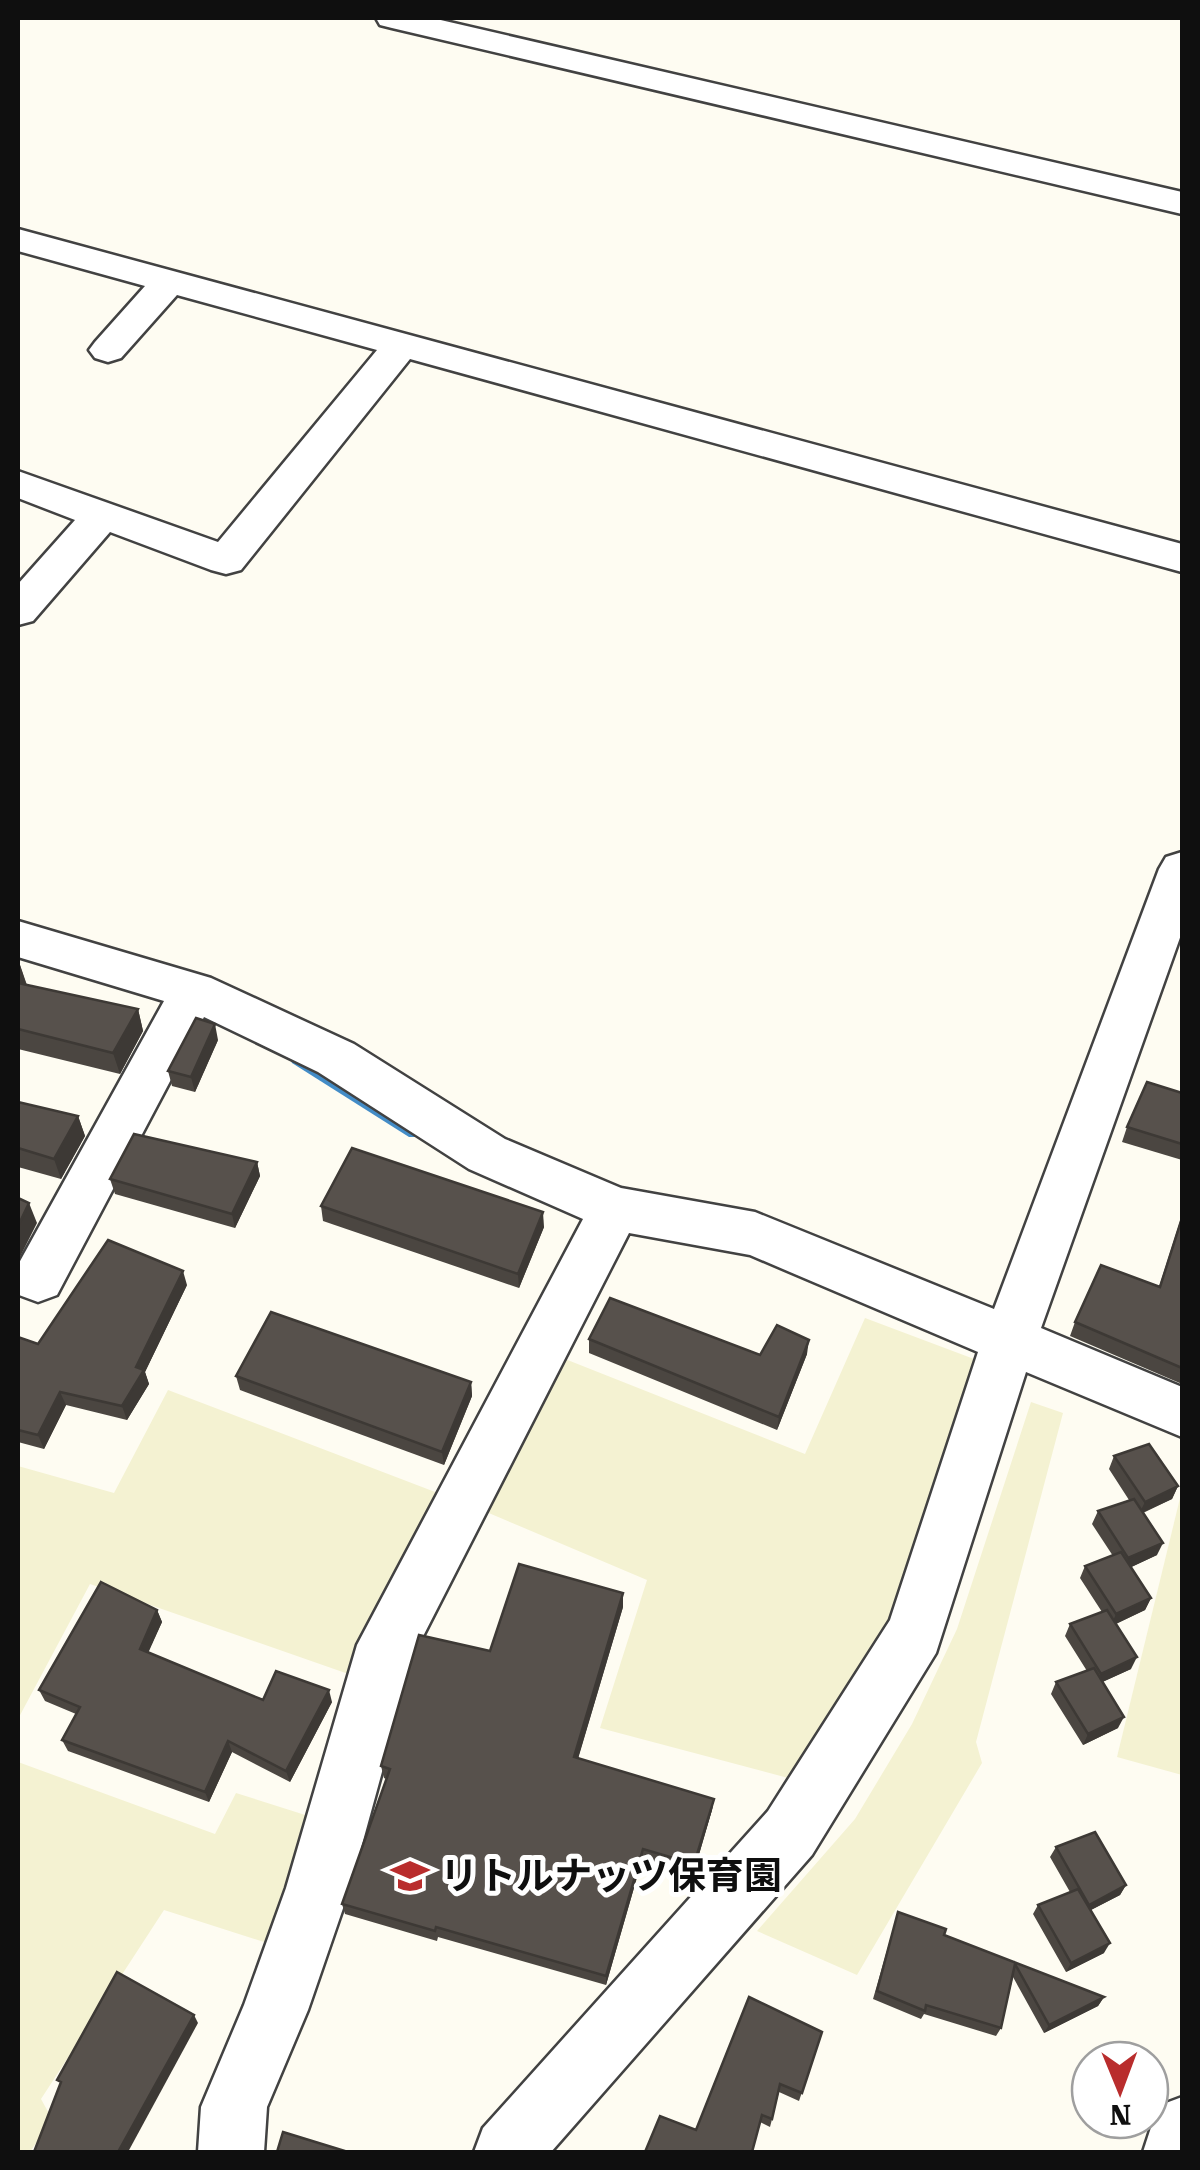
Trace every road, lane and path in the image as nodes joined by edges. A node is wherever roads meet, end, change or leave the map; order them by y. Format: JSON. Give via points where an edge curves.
{"nodes":[{"id":1,"x":392,"y":18,"type":"edge"},
{"id":2,"x":515,"y":30,"type":"edge"},
{"id":3,"x":1182,"y":203,"type":"edge"},
{"id":4,"x":18,"y":240,"type":"edge"},
{"id":5,"x":169,"y":282,"type":"junction"},
{"id":6,"x":401,"y":345,"type":"junction"},
{"id":7,"x":108,"y":350,"type":"dead end"},
{"id":8,"x":18,"y":484,"type":"edge"},
{"id":9,"x":102,"y":515,"type":"junction"},
{"id":10,"x":1182,"y":558,"type":"edge"},
{"id":11,"x":18,"y":611,"type":"edge"},
{"id":12,"x":1182,"y":869,"type":"edge"},
{"id":13,"x":18,"y":939,"type":"edge"},
{"id":14,"x":185,"y":1007,"type":"junction"},
{"id":15,"x":614,"y":1209,"type":"junction"},
{"id":16,"x":38,"y":1279,"type":"dead end"},
{"id":17,"x":1009,"y":1341,"type":"junction"},
{"id":18,"x":1182,"y":1412,"type":"edge"},
{"id":19,"x":1182,"y":2130,"type":"edge"},
{"id":20,"x":231,"y":2152,"type":"edge"},
{"id":21,"x":507,"y":2152,"type":"edge"},
{"id":22,"x":1176,"y":2152,"type":"edge"}],
"edges":[{"from":1,"to":2,"type":"street"},
{"from":2,"to":3,"type":"street"},
{"from":4,"to":5,"type":"street"},
{"from":5,"to":6,"type":"street"},
{"from":5,"to":7,"type":"street"},
{"from":6,"to":9,"type":"street","via":[[226,560]]},
{"from":6,"to":10,"type":"street"},
{"from":8,"to":9,"type":"street"},
{"from":9,"to":11,"type":"street"},
{"from":12,"to":17,"type":"street"},
{"from":13,"to":14,"type":"street"},
{"from":14,"to":15,"type":"street","via":[[336,1058],[488,1154]]},
{"from":14,"to":16,"type":"street"},
{"from":15,"to":17,"type":"street","via":[[755,1234]]},
{"from":15,"to":20,"type":"street","via":[[387,1645],[318,1888],[234,2107]]},
{"from":17,"to":18,"type":"street"},
{"from":17,"to":21,"type":"street","via":[[905,1650],[790,1833]]},
{"from":19,"to":22,"type":"street"}]}
